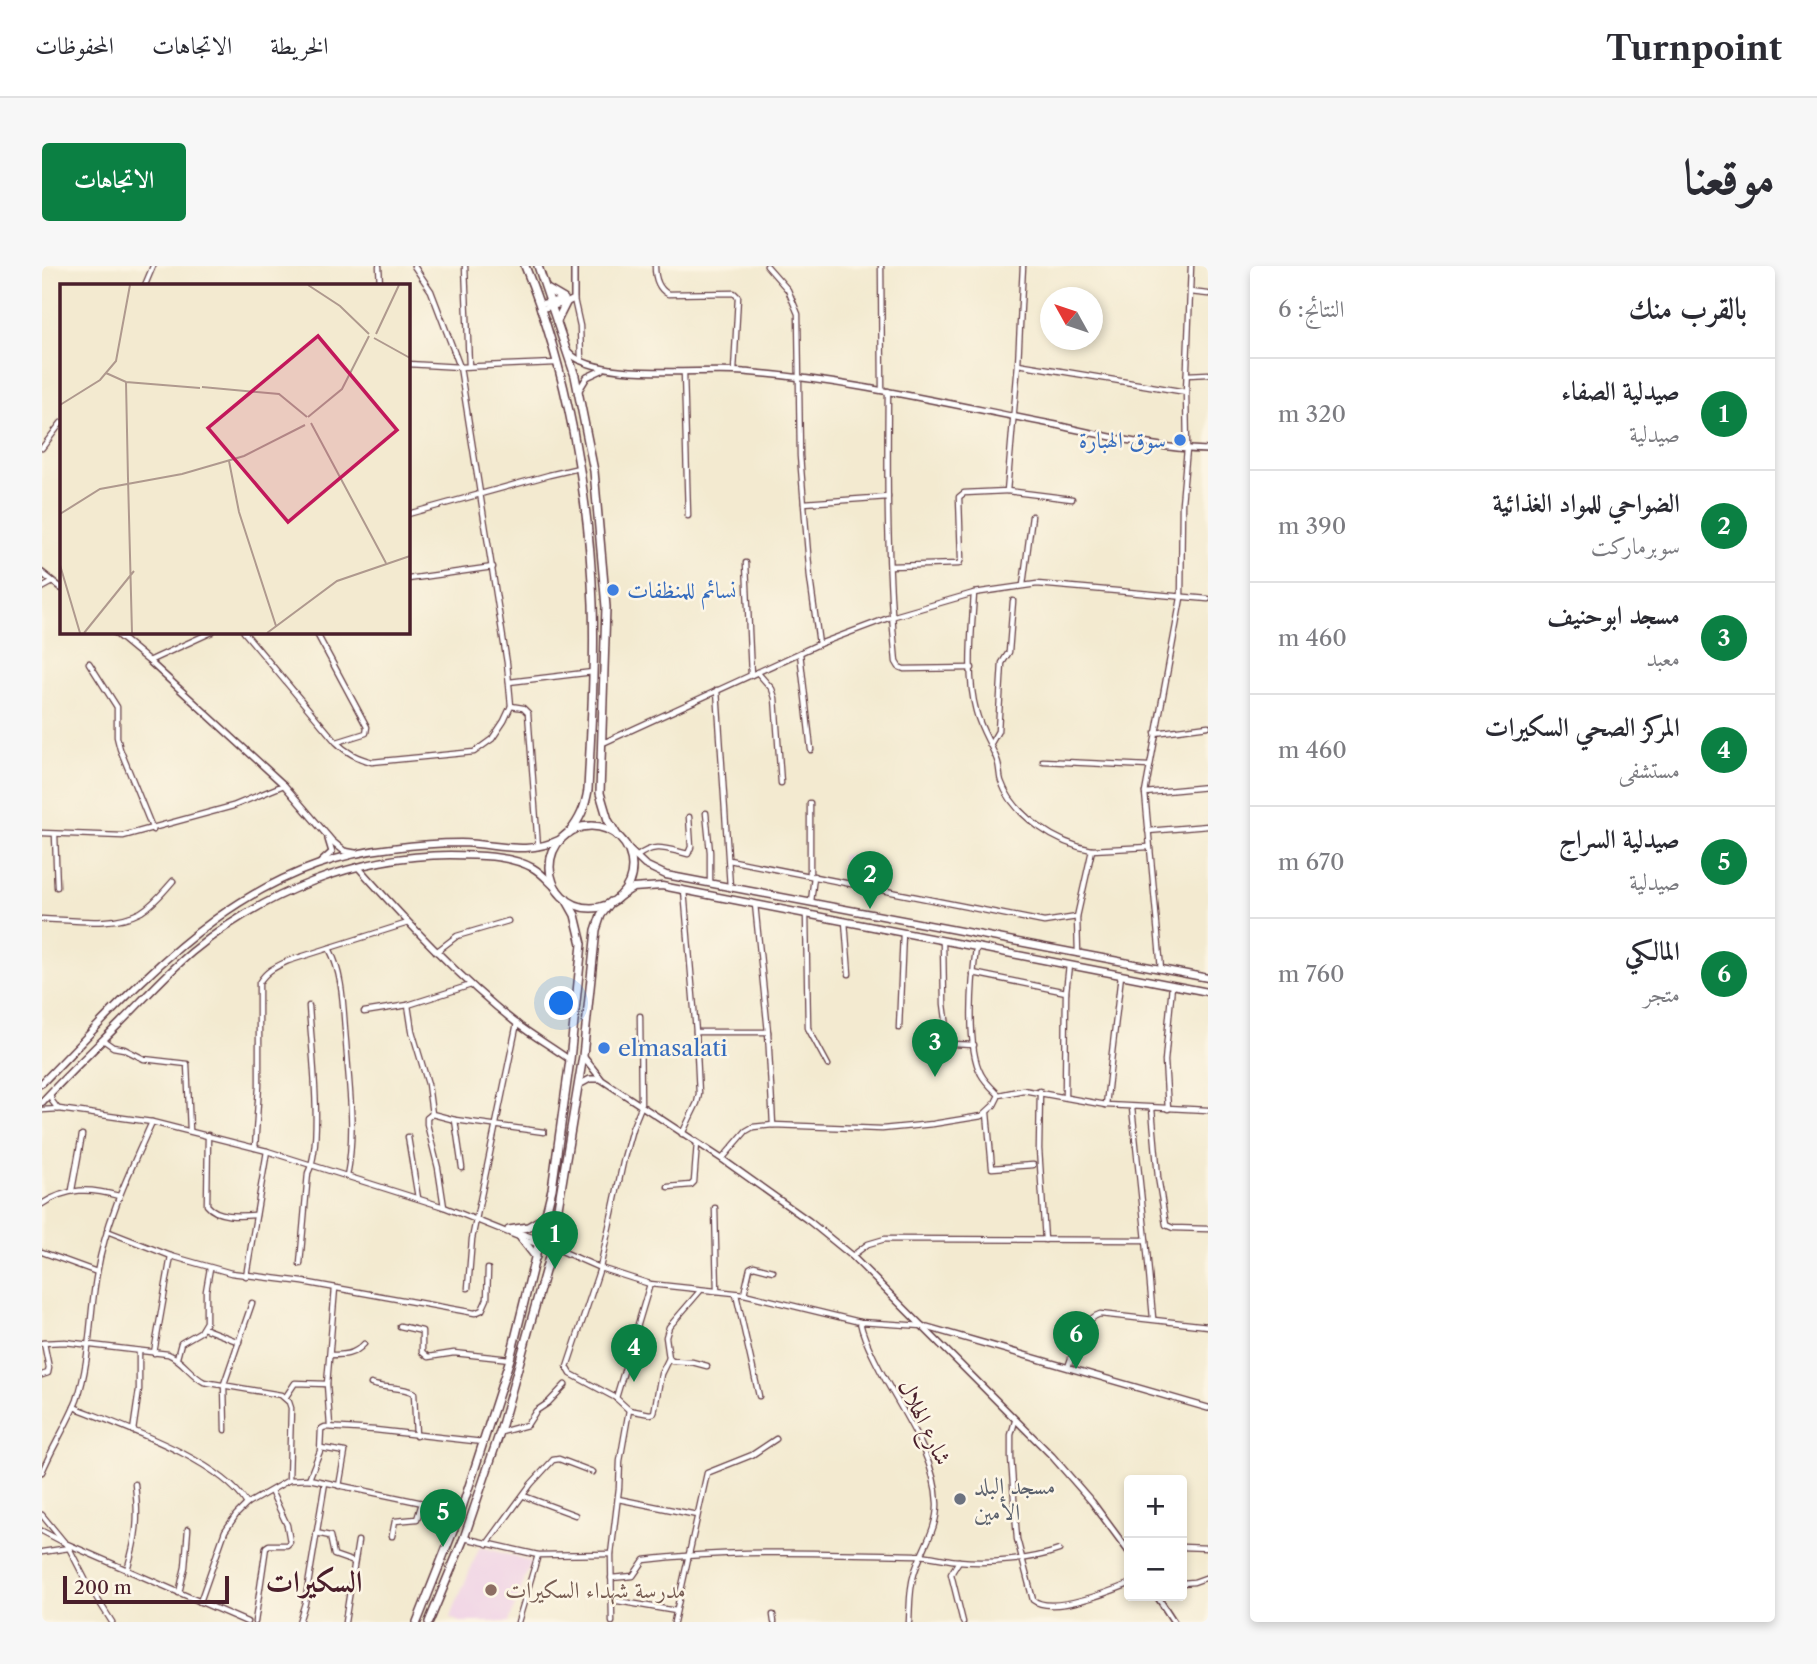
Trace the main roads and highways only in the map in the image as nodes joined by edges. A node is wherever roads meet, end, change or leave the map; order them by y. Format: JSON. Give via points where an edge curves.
{"nodes":[{"id":1,"x":525,"y":266,"type":"edge"},
{"id":2,"x":538,"y":266,"type":"edge"},
{"id":3,"x":546,"y":288,"type":"junction"},
{"id":4,"x":557,"y":321,"type":"junction"},
{"id":5,"x":569,"y":832,"type":"junction"},
{"id":6,"x":617,"y":835,"type":"junction"},
{"id":7,"x":561,"y":839,"type":"junction"},
{"id":8,"x":628,"y":849,"type":"junction"},
{"id":9,"x":556,"y":889,"type":"junction"},
{"id":10,"x":619,"y":897,"type":"junction"},
{"id":11,"x":566,"y":899,"type":"junction"},
{"id":12,"x":611,"y":902,"type":"junction"},
{"id":13,"x":1208,"y":978,"type":"edge"},
{"id":14,"x":1208,"y":992,"type":"edge"},
{"id":15,"x":131,"y":993,"type":"junction"},
{"id":16,"x":141,"y":1002,"type":"junction"},
{"id":17,"x":42,"y":1083,"type":"edge"},
{"id":18,"x":42,"y":1102,"type":"edge"},
{"id":19,"x":545,"y":1216,"type":"junction"},
{"id":20,"x":509,"y":1230,"type":"road end"},
{"id":21,"x":521,"y":1238,"type":"road end"},
{"id":22,"x":536,"y":1257,"type":"junction"},
{"id":23,"x":416,"y":1622,"type":"edge"},
{"id":24,"x":429,"y":1622,"type":"edge"}],
"edges":[{"from":1,"to":5,"type":"main road","via":[[556,363],[580,468],[590,544],[593,672],[588,790],[585,806]]},
{"from":2,"to":3,"type":"main road"},
{"from":3,"to":4,"type":"main road"},
{"from":3,"to":4,"type":"main road","via":[[569,301]]},
{"from":4,"to":6,"type":"main road","via":[[594,471],[606,607],[600,793]]},
{"from":5,"to":6,"type":"main road","via":[[588,826]]},
{"from":5,"to":7,"type":"main road"},
{"from":6,"to":8,"type":"main road"},
{"from":7,"to":9,"type":"main road","via":[[550,863]]},
{"from":7,"to":15,"type":"main road","via":[[538,848],[461,844],[390,848],[315,865],[220,914]]},
{"from":8,"to":10,"type":"main road","via":[[630,880]]},
{"from":8,"to":13,"type":"main road","via":[[666,875]]},
{"from":9,"to":11,"type":"main road"},
{"from":9,"to":16,"type":"main road","via":[[533,868],[495,858],[429,855],[358,867],[291,891],[236,920],[192,952]]},
{"from":10,"to":12,"type":"main road"},
{"from":10,"to":14,"type":"main road","via":[[633,888],[662,886]]},
{"from":11,"to":12,"type":"main road","via":[[593,908]]},
{"from":11,"to":19,"type":"main road","via":[[582,944],[570,1060]]},
{"from":12,"to":24,"type":"main road","via":[[596,930],[583,1056],[553,1247],[500,1432]]},
{"from":15,"to":16,"type":"main road"},
{"from":15,"to":17,"type":"main road"},
{"from":16,"to":18,"type":"main road"},
{"from":19,"to":20,"type":"main road","via":[[528,1227]]},
{"from":19,"to":22,"type":"main road"},
{"from":21,"to":22,"type":"main road"},
{"from":22,"to":23,"type":"main road","via":[[484,1443]]}]}
